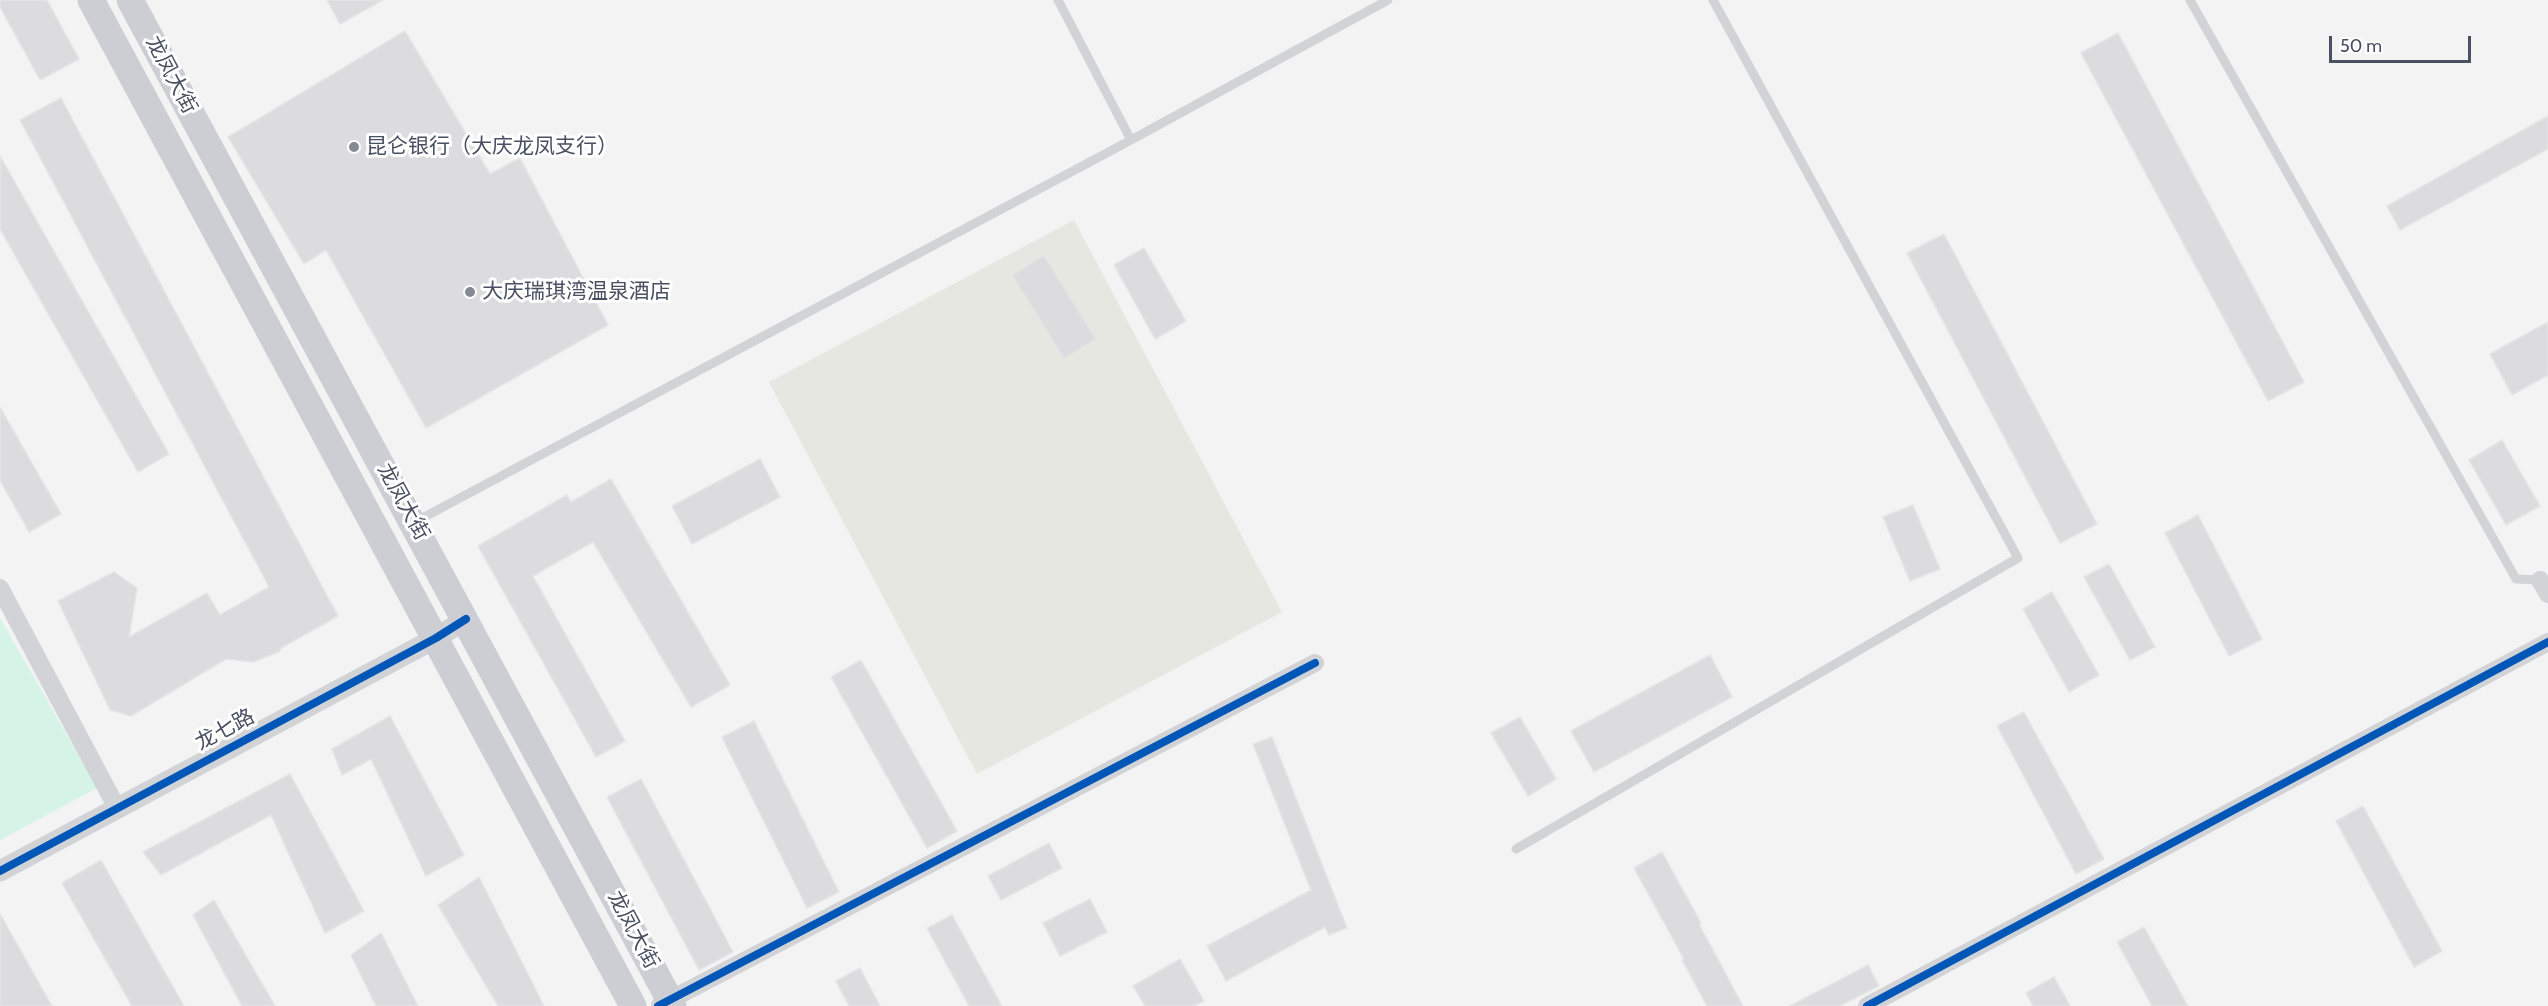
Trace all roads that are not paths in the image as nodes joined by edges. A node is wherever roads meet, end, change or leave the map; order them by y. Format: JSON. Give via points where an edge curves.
{"nodes":[{"id":1,"x":91,"y":0,"type":"edge"},
{"id":2,"x":130,"y":0,"type":"edge"},
{"id":3,"x":1058,"y":0,"type":"edge"},
{"id":4,"x":1388,"y":0,"type":"edge"},
{"id":5,"x":1713,"y":0,"type":"edge"},
{"id":6,"x":2190,"y":0,"type":"edge"},
{"id":7,"x":1131,"y":140,"type":"junction"},
{"id":8,"x":414,"y":522,"type":"junction"},
{"id":9,"x":2544,"y":587,"type":"edge"},
{"id":10,"x":0,"y":588,"type":"edge"},
{"id":11,"x":466,"y":619,"type":"junction"},
{"id":12,"x":436,"y":638,"type":"junction"},
{"id":13,"x":2548,"y":642,"type":"edge"},
{"id":14,"x":1314,"y":663,"type":"dead end"},
{"id":15,"x":117,"y":808,"type":"junction"},
{"id":16,"x":1516,"y":849,"type":"dead end"},
{"id":17,"x":0,"y":871,"type":"edge"},
{"id":18,"x":667,"y":1004,"type":"edge"},
{"id":19,"x":633,"y":1006,"type":"edge"},
{"id":20,"x":1867,"y":1006,"type":"edge"}],
"edges":[{"from":1,"to":12,"type":"main road","name":"龙凤大街"},
{"from":2,"to":8,"type":"main road","name":"龙凤大街"},
{"from":3,"to":7,"type":"lane"},
{"from":4,"to":7,"type":"lane"},
{"from":5,"to":16,"type":"lane","via":[[2018,558]]},
{"from":6,"to":9,"type":"lane","via":[[2517,579]]},
{"from":7,"to":8,"type":"lane"},
{"from":8,"to":11,"type":"main road","name":"龙凤大街"},
{"from":10,"to":15,"type":"street"},
{"from":11,"to":12,"type":"street","name":"龙七路"},
{"from":11,"to":18,"type":"main road","name":"龙凤大街"},
{"from":12,"to":15,"type":"street","name":"龙七路"},
{"from":12,"to":19,"type":"main road","name":"龙凤大街"},
{"from":13,"to":20,"type":"street"},
{"from":14,"to":18,"type":"street"},
{"from":15,"to":17,"type":"street","name":"龙七路"}]}
